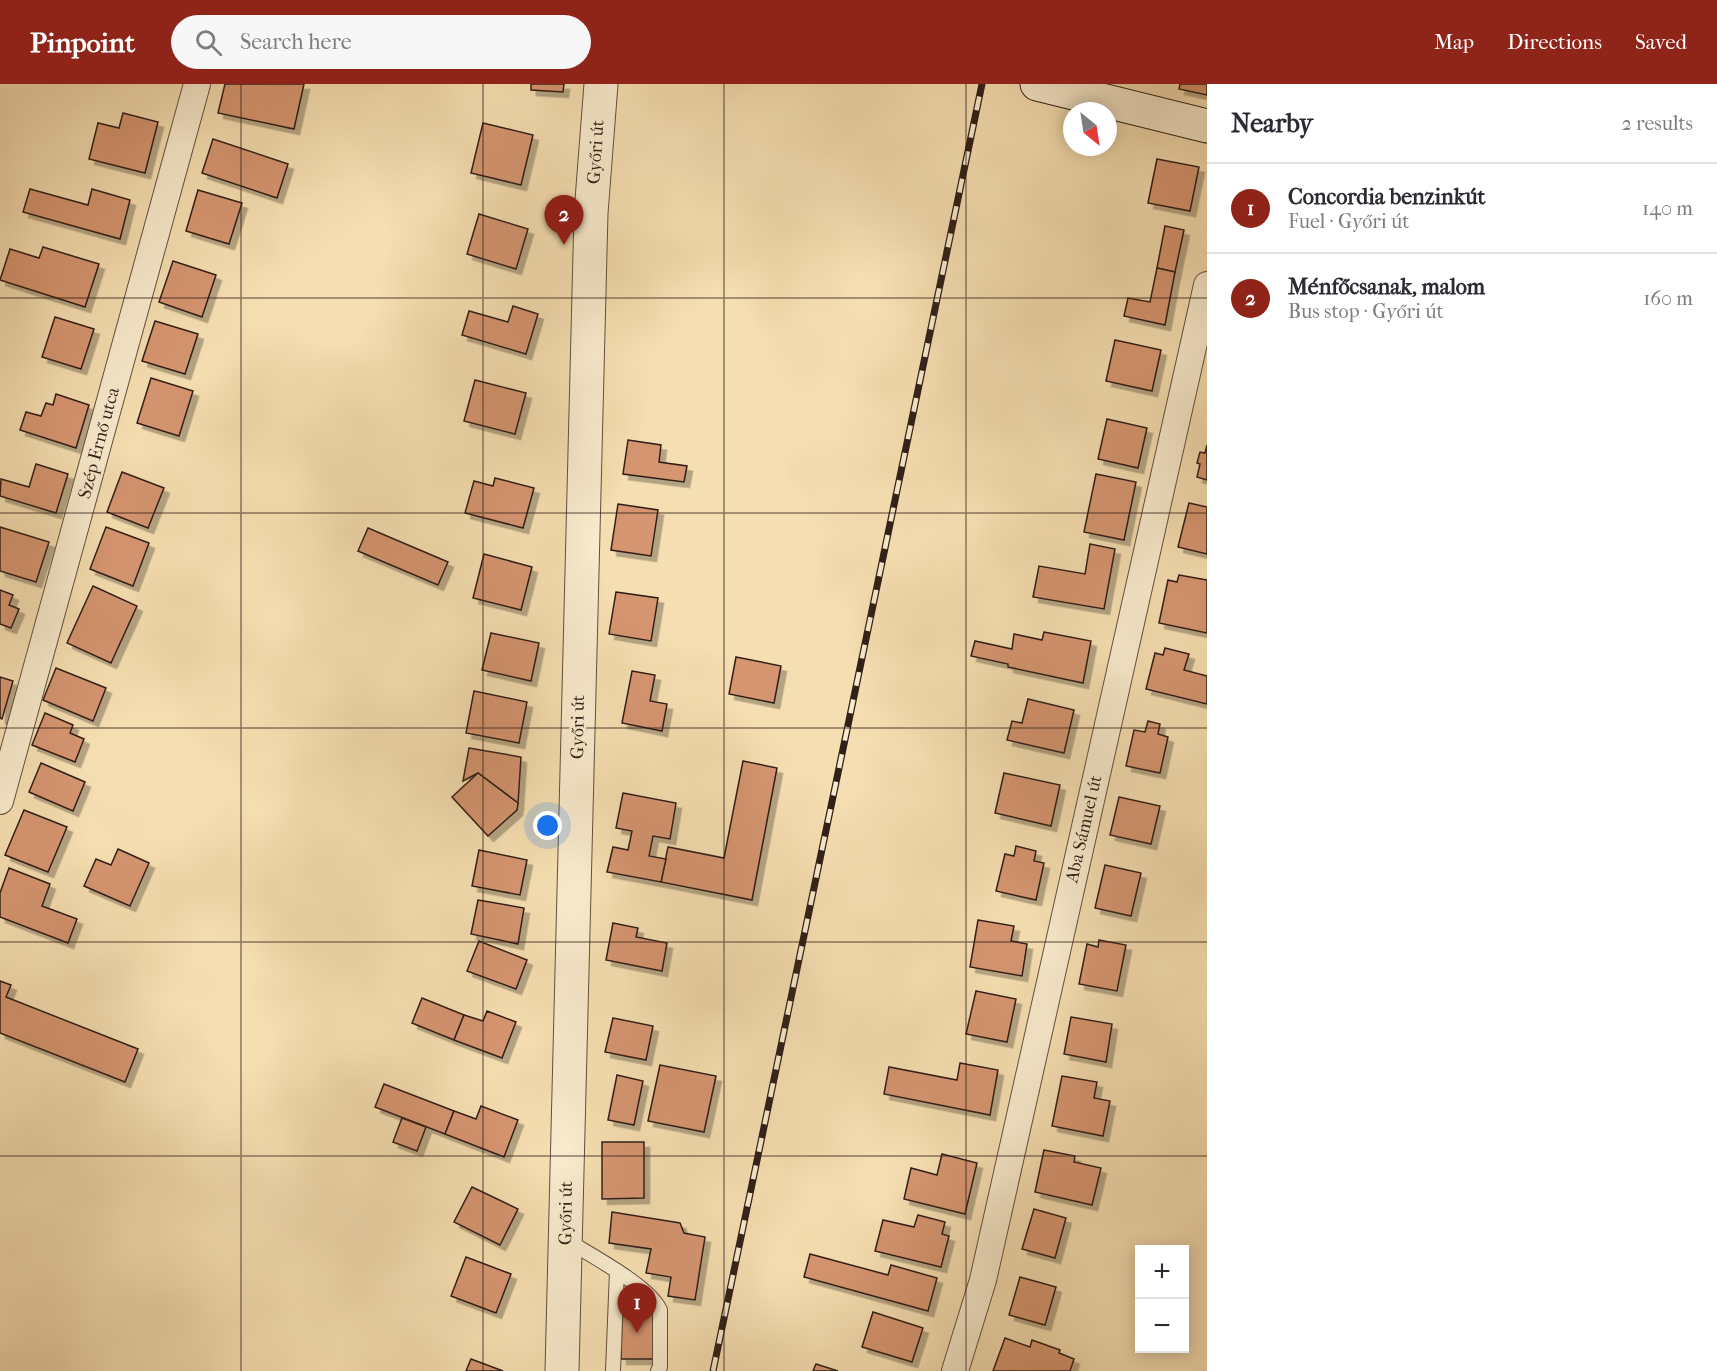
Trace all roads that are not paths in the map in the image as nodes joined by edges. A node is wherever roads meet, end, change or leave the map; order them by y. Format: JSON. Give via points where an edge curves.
{"nodes":[{"id":1,"x":197,"y":84,"type":"edge"},
{"id":2,"x":601,"y":84,"type":"edge"},
{"id":3,"x":1037,"y":84,"type":"edge"},
{"id":4,"x":1093,"y":91,"type":"edge"},
{"id":5,"x":1207,"y":126,"type":"edge"},
{"id":6,"x":1207,"y":285,"type":"edge"},
{"id":7,"x":0,"y":801,"type":"edge"},
{"id":8,"x":566,"y":1240,"type":"junction"},
{"id":9,"x":617,"y":1271,"type":"junction"},
{"id":10,"x":562,"y":1371,"type":"edge"},
{"id":11,"x":613,"y":1371,"type":"edge"},
{"id":12,"x":658,"y":1371,"type":"edge"},
{"id":13,"x":955,"y":1371,"type":"edge"}],
"edges":[{"from":1,"to":7,"type":"street","name":"Szép Ernő utca"},
{"from":2,"to":8,"type":"street","name":"Győri út","via":[[591,232]]},
{"from":3,"to":4,"type":"street"},
{"from":4,"to":5,"type":"street"},
{"from":6,"to":13,"type":"street","name":"Aba Sámuel út","via":[[983,1280]]},
{"from":8,"to":9,"type":"lane"},
{"from":8,"to":10,"type":"street","name":"Győri út"},
{"from":9,"to":11,"type":"lane"},
{"from":9,"to":12,"type":"lane","via":[[650,1296],[660,1310]]}]}
